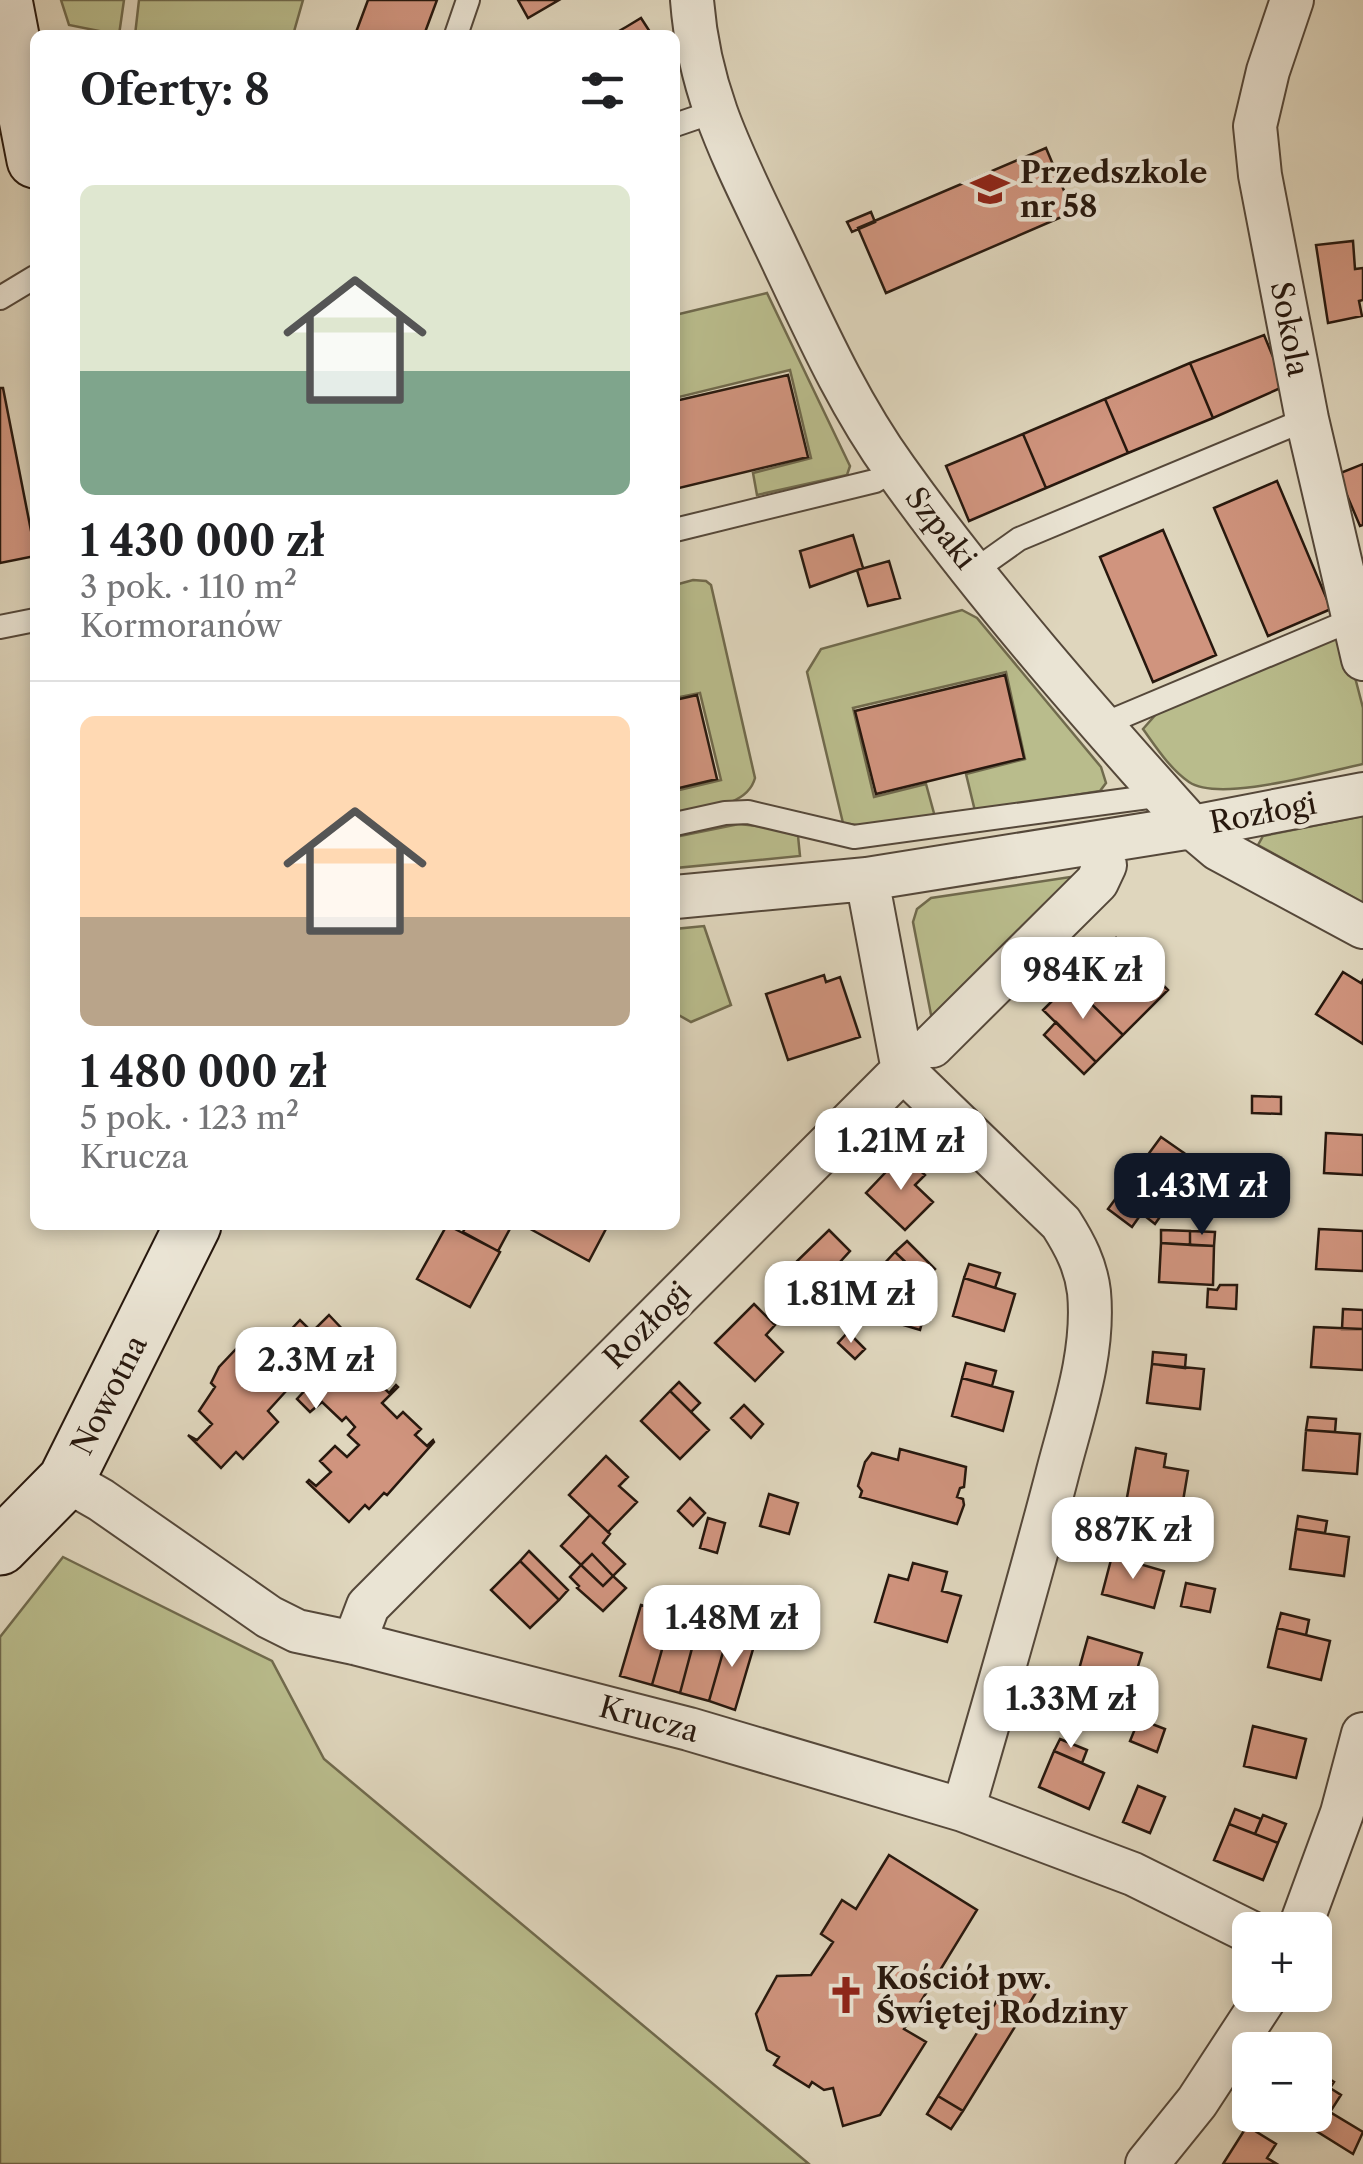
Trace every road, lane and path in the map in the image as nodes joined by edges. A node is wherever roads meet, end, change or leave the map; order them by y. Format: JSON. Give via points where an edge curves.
{"nodes":[{"id":1,"x":4,"y":0,"type":"edge"},
{"id":2,"x":468,"y":0,"type":"edge"},
{"id":3,"x":692,"y":0,"type":"edge"},
{"id":4,"x":1292,"y":0,"type":"edge"},
{"id":5,"x":458,"y":30,"type":"edge"},
{"id":6,"x":694,"y":119,"type":"edge"},
{"id":7,"x":30,"y":134,"type":"edge"},
{"id":8,"x":30,"y":280,"type":"edge"},
{"id":9,"x":0,"y":298,"type":"edge"},
{"id":10,"x":1307,"y":419,"type":"junction"},
{"id":11,"x":895,"y":470,"type":"junction"},
{"id":12,"x":680,"y":529,"type":"edge"},
{"id":13,"x":974,"y":571,"type":"junction"},
{"id":14,"x":30,"y":621,"type":"edge"},
{"id":15,"x":0,"y":627,"type":"edge"},
{"id":16,"x":1358,"y":639,"type":"edge"},
{"id":17,"x":1104,"y":724,"type":"junction"},
{"id":18,"x":1163,"y":794,"type":"junction"},
{"id":19,"x":1363,"y":794,"type":"edge"},
{"id":20,"x":680,"y":823,"type":"edge"},
{"id":21,"x":1192,"y":827,"type":"junction"},
{"id":22,"x":1104,"y":865,"type":"dead end"},
{"id":23,"x":867,"y":879,"type":"junction"},
{"id":24,"x":680,"y":897,"type":"edge"},
{"id":25,"x":1363,"y":927,"type":"edge"},
{"id":26,"x":918,"y":1058,"type":"junction"},
{"id":27,"x":191,"y":1230,"type":"edge"},
{"id":28,"x":66,"y":1480,"type":"junction"},
{"id":29,"x":0,"y":1547,"type":"edge"},
{"id":30,"x":354,"y":1643,"type":"junction"},
{"id":31,"x":1363,"y":1734,"type":"edge"},
{"id":32,"x":963,"y":1810,"type":"junction"},
{"id":33,"x":1306,"y":1912,"type":"edge"},
{"id":34,"x":1232,"y":1923,"type":"edge"},
{"id":35,"x":1255,"y":2012,"type":"edge"},
{"id":36,"x":1148,"y":2164,"type":"edge"}],
"edges":[{"from":1,"to":7,"type":"street"},
{"from":2,"to":5,"type":"lane"},
{"from":3,"to":6,"type":"street","name":"Szpaki","via":[[698,49]]},
{"from":4,"to":10,"type":"street","name":"Sokola","via":[[1255,126]]},
{"from":6,"to":11,"type":"street","name":"Szpaki"},
{"from":8,"to":9,"type":"lane"},
{"from":10,"to":13,"type":"lane","via":[[1019,539]]},
{"from":10,"to":16,"type":"street","name":"Sokola"},
{"from":11,"to":12,"type":"lane","via":[[864,484]]},
{"from":11,"to":13,"type":"street","name":"Szpaki"},
{"from":13,"to":17,"type":"street","name":"Szpaki"},
{"from":14,"to":15,"type":"lane"},
{"from":16,"to":17,"type":"lane"},
{"from":17,"to":18,"type":"street","name":"Szpaki"},
{"from":18,"to":20,"type":"lane","via":[[854,837],[748,812]]},
{"from":18,"to":21,"type":"street","name":"Szpaki"},
{"from":19,"to":21,"type":"street","name":"Rozłogi"},
{"from":21,"to":23,"type":"street","name":"Rozłogi"},
{"from":21,"to":25,"type":"street","name":"Szpaki","via":[[1218,849]]},
{"from":22,"to":26,"type":"street","name":"Rozłogi","via":[[1097,882]]},
{"from":23,"to":24,"type":"street","name":"Rozłogi"},
{"from":23,"to":26,"type":"street"},
{"from":26,"to":30,"type":"street","name":"Rozłogi","via":[[368,1606]]},
{"from":26,"to":32,"type":"street","via":[[1061,1223],[1080,1251],[1089,1291],[1080,1384]]},
{"from":27,"to":28,"type":"street","name":"Nowotna"},
{"from":28,"to":29,"type":"street","name":"Nowotna"},
{"from":28,"to":30,"type":"street","name":"Krucza","via":[[268,1617],[297,1632]]},
{"from":30,"to":32,"type":"street","name":"Krucza","via":[[689,1729]]},
{"from":31,"to":33,"type":"street"},
{"from":32,"to":34,"type":"street","name":"Krucza","via":[[1133,1874]]},
{"from":35,"to":36,"type":"street"}]}
